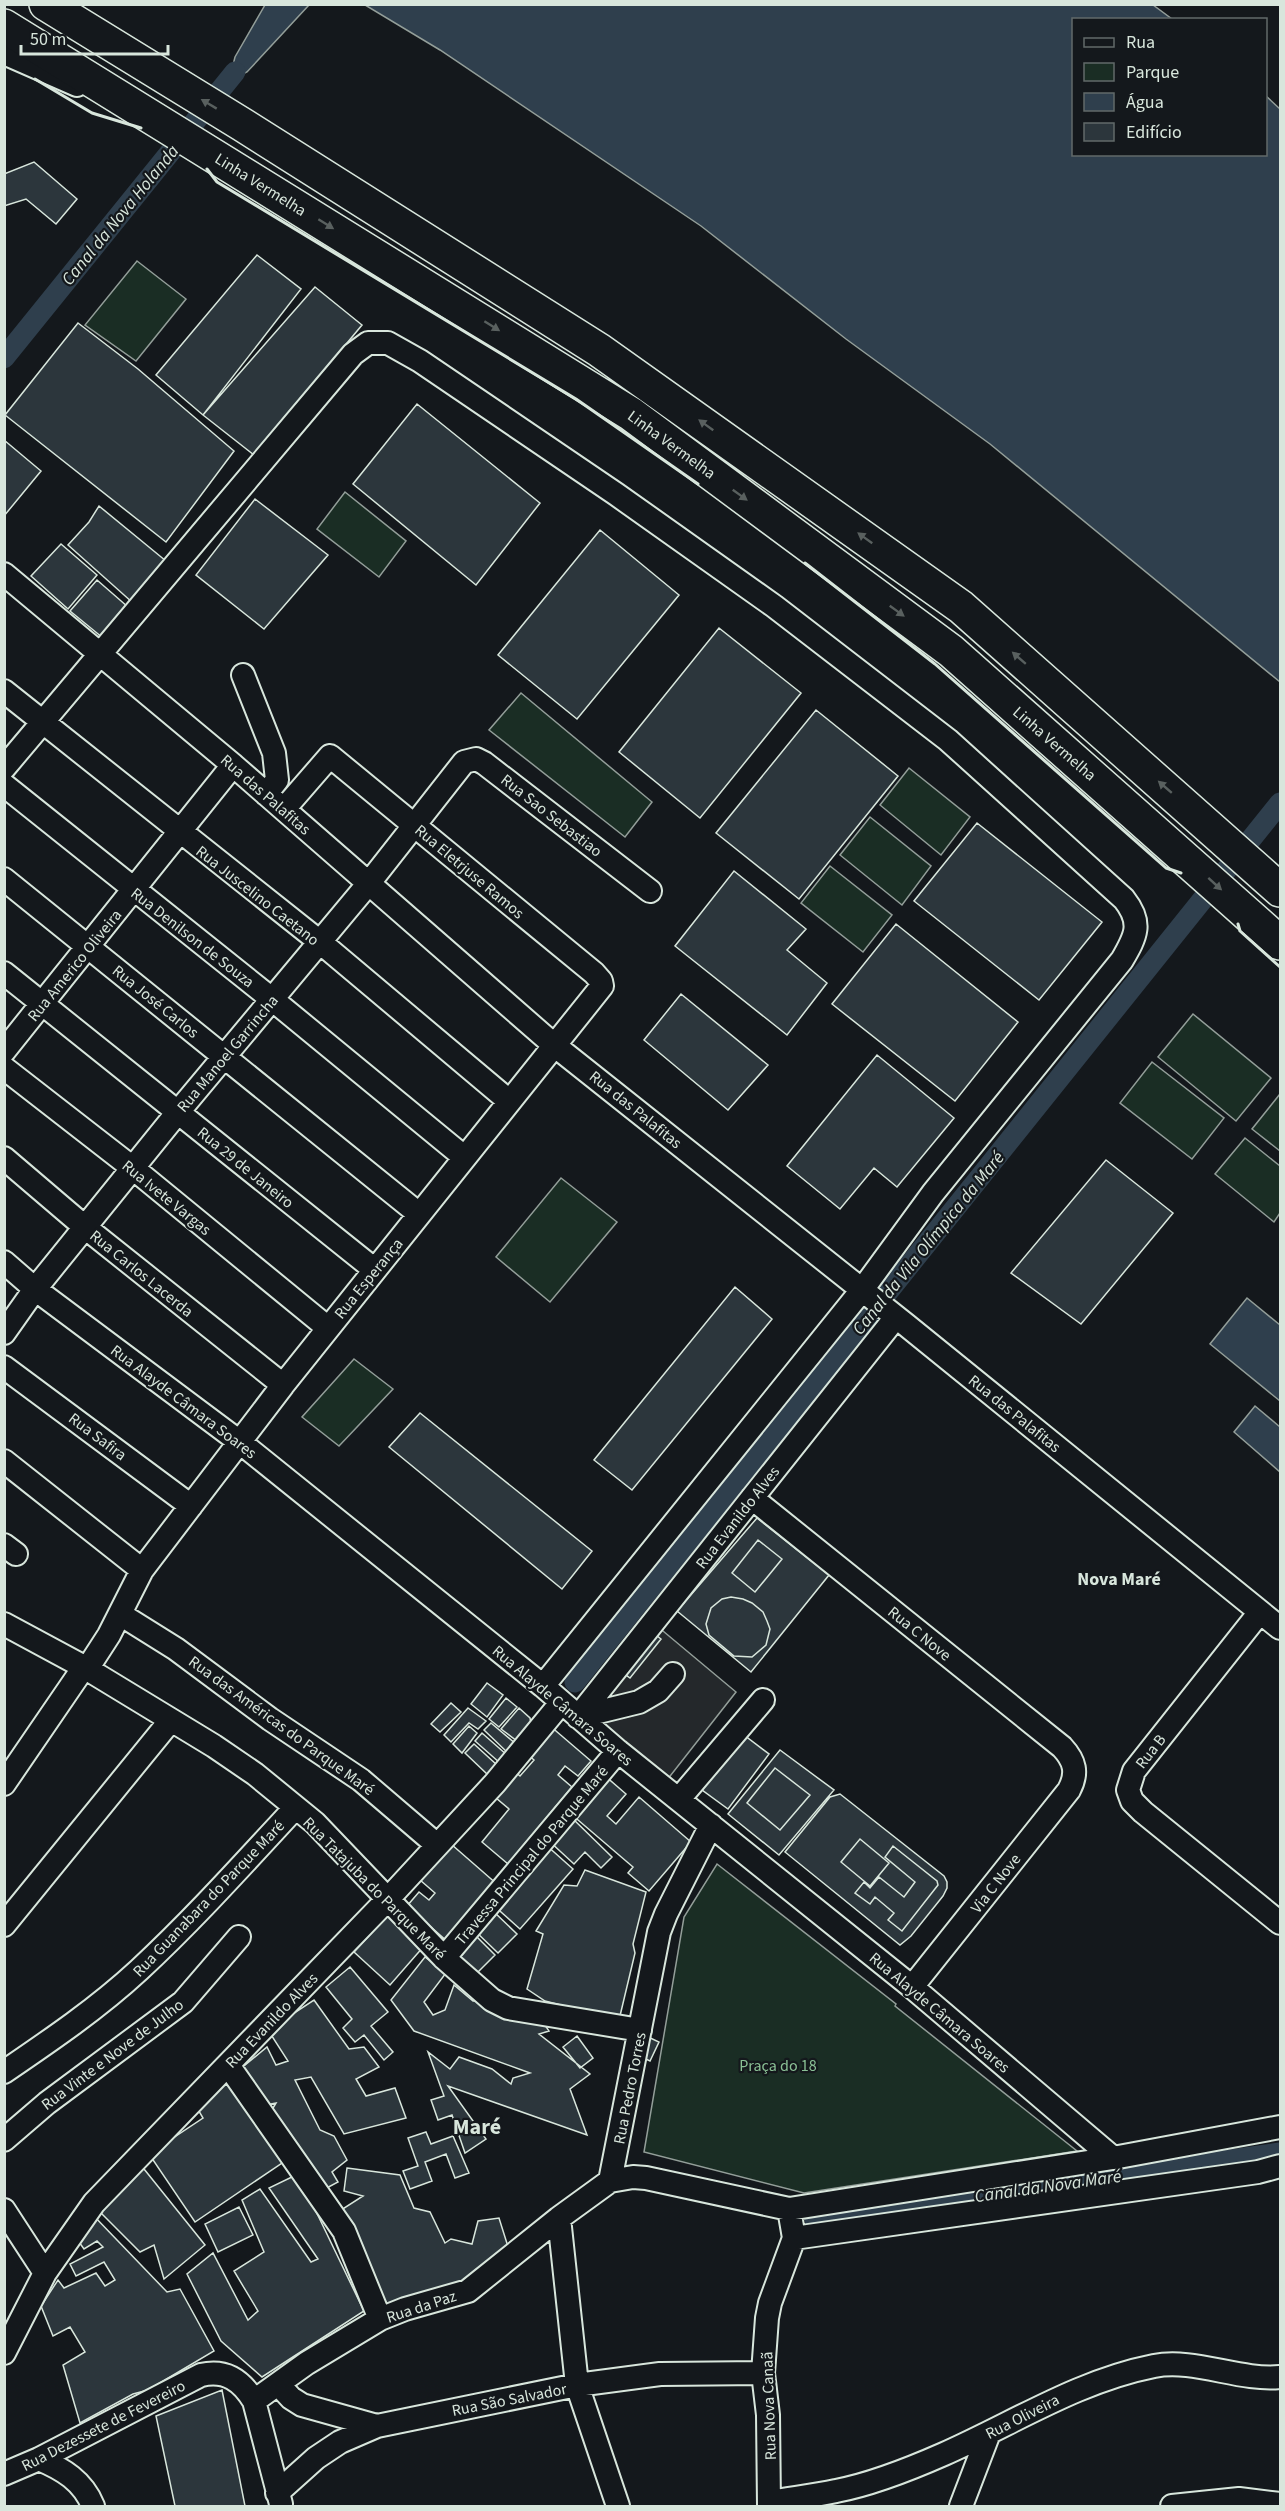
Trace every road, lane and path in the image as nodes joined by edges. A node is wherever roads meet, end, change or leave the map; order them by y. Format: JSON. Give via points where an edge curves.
{"nodes":[{"id":1,"x":46,"y":4,"type":"edge"},
{"id":2,"x":4,"y":26,"type":"edge"},
{"id":3,"x":4,"y":53,"type":"edge"},
{"id":4,"x":148,"y":114,"type":"junction"},
{"id":5,"x":4,"y":574,"type":"edge"},
{"id":6,"x":98,"y":654,"type":"junction"},
{"id":7,"x":243,"y":675,"type":"dead end"},
{"id":8,"x":4,"y":692,"type":"edge"},
{"id":9,"x":42,"y":722,"type":"junction"},
{"id":10,"x":233,"y":765,"type":"junction"},
{"id":11,"x":4,"y":768,"type":"edge"},
{"id":12,"x":452,"y":775,"type":"joint"},
{"id":13,"x":4,"y":785,"type":"edge"},
{"id":14,"x":266,"y":794,"type":"junction"},
{"id":15,"x":284,"y":809,"type":"junction"},
{"id":16,"x":415,"y":825,"type":"junction"},
{"id":17,"x":180,"y":832,"type":"junction"},
{"id":18,"x":4,"y":879,"type":"edge"},
{"id":19,"x":369,"y":883,"type":"junction"},
{"id":20,"x":1275,"y":885,"type":"edge"},
{"id":21,"x":134,"y":890,"type":"junction"},
{"id":22,"x":650,"y":891,"type":"dead end"},
{"id":23,"x":320,"y":942,"type":"junction"},
{"id":24,"x":1281,"y":943,"type":"edge"},
{"id":25,"x":88,"y":947,"type":"junction"},
{"id":26,"x":4,"y":974,"type":"edge"},
{"id":27,"x":599,"y":990,"type":"joint"},
{"id":28,"x":273,"y":1000,"type":"junction"},
{"id":29,"x":42,"y":1004,"type":"junction"},
{"id":30,"x":554,"y":1045,"type":"junction"},
{"id":31,"x":4,"y":1051,"type":"edge"},
{"id":32,"x":226,"y":1057,"type":"junction"},
{"id":33,"x":4,"y":1068,"type":"edge"},
{"id":34,"x":510,"y":1101,"type":"junction"},
{"id":35,"x":178,"y":1112,"type":"junction"},
{"id":36,"x":464,"y":1157,"type":"junction"},
{"id":37,"x":4,"y":1158,"type":"edge"},
{"id":38,"x":134,"y":1169,"type":"junction"},
{"id":39,"x":419,"y":1214,"type":"junction"},
{"id":40,"x":86,"y":1228,"type":"junction"},
{"id":41,"x":4,"y":1262,"type":"edge"},
{"id":42,"x":375,"y":1270,"type":"junction"},
{"id":43,"x":35,"y":1289,"type":"junction"},
{"id":44,"x":877,"y":1302,"type":"junction"},
{"id":45,"x":328,"y":1329,"type":"junction"},
{"id":46,"x":4,"y":1333,"type":"edge"},
{"id":47,"x":4,"y":1367,"type":"edge"},
{"id":48,"x":283,"y":1385,"type":"junction"},
{"id":49,"x":241,"y":1443,"type":"junction"},
{"id":50,"x":4,"y":1461,"type":"edge"},
{"id":51,"x":752,"y":1498,"type":"junction"},
{"id":52,"x":191,"y":1506,"type":"junction"},
{"id":53,"x":142,"y":1570,"type":"junction"},
{"id":54,"x":1260,"y":1612,"type":"junction"},
{"id":55,"x":120,"y":1614,"type":"junction"},
{"id":56,"x":4,"y":1624,"type":"edge"},
{"id":57,"x":1281,"y":1628,"type":"edge"},
{"id":58,"x":86,"y":1668,"type":"junction"},
{"id":59,"x":673,"y":1674,"type":"dead end"},
{"id":60,"x":543,"y":1686,"type":"junction"},
{"id":61,"x":763,"y":1701,"type":"dead end"},
{"id":62,"x":570,"y":1710,"type":"junction"},
{"id":63,"x":171,"y":1720,"type":"junction"},
{"id":64,"x":618,"y":1751,"type":"junction"},
{"id":65,"x":1074,"y":1776,"type":"joint"},
{"id":66,"x":4,"y":1784,"type":"edge"},
{"id":67,"x":679,"y":1799,"type":"junction"},
{"id":68,"x":295,"y":1808,"type":"junction"},
{"id":69,"x":711,"y":1825,"type":"junction"},
{"id":70,"x":436,"y":1845,"type":"junction"},
{"id":71,"x":387,"y":1900,"type":"junction"},
{"id":72,"x":1281,"y":1923,"type":"edge"},
{"id":73,"x":4,"y":1925,"type":"edge"},
{"id":74,"x":239,"y":1937,"type":"dead end"},
{"id":75,"x":444,"y":1958,"type":"junction"},
{"id":76,"x":912,"y":1987,"type":"junction"},
{"id":77,"x":640,"y":2030,"type":"junction"},
{"id":78,"x":228,"y":2065,"type":"junction"},
{"id":79,"x":4,"y":2072,"type":"edge"},
{"id":80,"x":1281,"y":2127,"type":"edge"},
{"id":81,"x":4,"y":2140,"type":"edge"},
{"id":82,"x":1113,"y":2158,"type":"junction"},
{"id":83,"x":1281,"y":2166,"type":"edge"},
{"id":84,"x":610,"y":2181,"type":"junction"},
{"id":85,"x":789,"y":2209,"type":"junction"},
{"id":86,"x":4,"y":2210,"type":"edge"},
{"id":87,"x":559,"y":2218,"type":"junction"},
{"id":88,"x":794,"y":2238,"type":"junction"},
{"id":89,"x":45,"y":2273,"type":"junction"},
{"id":90,"x":380,"y":2319,"type":"junction"},
{"id":91,"x":4,"y":2353,"type":"edge"},
{"id":92,"x":764,"y":2373,"type":"junction"},
{"id":93,"x":1281,"y":2377,"type":"edge"},
{"id":94,"x":279,"y":2385,"type":"junction"},
{"id":95,"x":577,"y":2385,"type":"junction"},
{"id":96,"x":254,"y":2401,"type":"junction"},
{"id":97,"x":377,"y":2426,"type":"junction"},
{"id":98,"x":989,"y":2433,"type":"junction"},
{"id":99,"x":39,"y":2459,"type":"junction"},
{"id":100,"x":4,"y":2474,"type":"edge"},
{"id":101,"x":280,"y":2500,"type":"edge"},
{"id":102,"x":769,"y":2504,"type":"edge"},
{"id":103,"x":1281,"y":2504,"type":"edge"},
{"id":104,"x":93,"y":2506,"type":"edge"},
{"id":105,"x":618,"y":2506,"type":"edge"},
{"id":106,"x":961,"y":2506,"type":"edge"},
{"id":107,"x":1172,"y":2506,"type":"edge"}],
"edges":[{"from":20,"to":1,"type":"highway","one_way":true,"via":[[961,607],[608,356]]},
{"from":2,"to":4,"type":"highway","name":"Linha Vermelha"},
{"from":3,"to":4,"type":"street"},
{"from":4,"to":24,"type":"highway","name":"Linha Vermelha","one_way":true,"via":[[631,414],[951,651]]},
{"from":5,"to":6,"type":"street","name":"Rua das Palafitas"},
{"from":6,"to":9,"type":"street"},
{"from":6,"to":10,"type":"street","name":"Rua das Palafitas"},
{"from":6,"to":44,"type":"street","via":[[353,354],[368,343],[382,342],[420,361],[616,494],[774,606],[948,740],[1124,899],[1136,916],[1137,929],[1122,960],[933,1193]]},
{"from":7,"to":14,"type":"street","via":[[274,753],[276,780]]},
{"from":8,"to":9,"type":"street","name":"Rua Juscelino Caetano"},
{"from":9,"to":11,"type":"street"},
{"from":9,"to":17,"type":"street","name":"Rua Juscelino Caetano"},
{"from":10,"to":14,"type":"street","name":"Rua das Palafitas"},
{"from":10,"to":17,"type":"street","name":"Rua Americo Oliveira"},
{"from":12,"to":16,"type":"street","name":"Rua Manoel Garrincha"},
{"from":12,"to":22,"type":"street","name":"Rua Sao Sebastiao","via":[[471,759],[484,763]]},
{"from":13,"to":21,"type":"street","name":"Rua Denilson de Souza"},
{"from":14,"to":15,"type":"street","name":"Rua das Palafitas"},
{"from":15,"to":16,"type":"street","name":"Rua Eletrjuse Ramos","via":[[330,756]]},
{"from":15,"to":19,"type":"street","name":"Rua das Palafitas"},
{"from":16,"to":19,"type":"street","name":"Rua Manoel Garrincha"},
{"from":16,"to":27,"type":"street","name":"Rua Eletrjuse Ramos","via":[[594,974],[602,984]]},
{"from":17,"to":21,"type":"street","name":"Rua Americo Oliveira"},
{"from":17,"to":23,"type":"street","name":"Rua Juscelino Caetano"},
{"from":18,"to":25,"type":"street","name":"Rua José Carlos"},
{"from":19,"to":23,"type":"street","name":"Rua Manoel Garrincha"},
{"from":19,"to":30,"type":"street","name":"Rua das Palafitas"},
{"from":21,"to":25,"type":"street","name":"Rua Americo Oliveira"},
{"from":21,"to":28,"type":"street","name":"Rua Denilson de Souza"},
{"from":23,"to":28,"type":"street","name":"Rua Manoel Garrincha"},
{"from":23,"to":34,"type":"street","name":"Rua Juscelino Caetano"},
{"from":25,"to":29,"type":"street","name":"Rua Americo Oliveira"},
{"from":25,"to":32,"type":"street","name":"Rua José Carlos"},
{"from":26,"to":29,"type":"street","name":"Rua 29 de Janeiro"},
{"from":27,"to":30,"type":"street","name":"Rua Esperança"},
{"from":28,"to":32,"type":"street","name":"Rua Manoel Garrincha"},
{"from":28,"to":36,"type":"street","name":"Rua Denilson de Souza"},
{"from":29,"to":31,"type":"street","name":"Rua Americo Oliveira"},
{"from":29,"to":35,"type":"street","name":"Rua 29 de Janeiro"},
{"from":30,"to":34,"type":"street","name":"Rua Esperança"},
{"from":30,"to":44,"type":"street","name":"Rua das Palafitas"},
{"from":32,"to":35,"type":"street","name":"Rua Manoel Garrincha"},
{"from":32,"to":39,"type":"street","name":"Rua José Carlos"},
{"from":33,"to":38,"type":"street","name":"Rua Ivete Vargas"},
{"from":34,"to":36,"type":"street","name":"Rua Esperança"},
{"from":35,"to":38,"type":"street","name":"Rua Manoel Garrincha"},
{"from":35,"to":42,"type":"street","name":"Rua 29 de Janeiro"},
{"from":36,"to":39,"type":"street","name":"Rua Esperança"},
{"from":37,"to":40,"type":"street","name":"Rua Carlos Lacerda"},
{"from":38,"to":40,"type":"street","name":"Rua Manoel Garrincha"},
{"from":38,"to":45,"type":"street","name":"Rua Ivete Vargas"},
{"from":39,"to":42,"type":"street","name":"Rua Esperança"},
{"from":40,"to":43,"type":"street","name":"Rua Manoel Garrincha"},
{"from":40,"to":48,"type":"street","name":"Rua Carlos Lacerda"},
{"from":41,"to":43,"type":"street","name":"Rua Alayde Câmara Soares"},
{"from":42,"to":45,"type":"street","name":"Rua Esperança"},
{"from":43,"to":46,"type":"street","name":"Rua Manoel Garrincha"},
{"from":43,"to":49,"type":"street","name":"Rua Alayde Câmara Soares"},
{"from":44,"to":51,"type":"street","name":"Rua Evanildo Alves"},
{"from":44,"to":54,"type":"street","name":"Rua das Palafitas"},
{"from":44,"to":60,"type":"street"},
{"from":45,"to":48,"type":"street","name":"Rua Esperança"},
{"from":47,"to":52,"type":"street","name":"Rua Safira"},
{"from":48,"to":49,"type":"street","name":"Rua Esperança"},
{"from":49,"to":52,"type":"street","name":"Rua Esperança"},
{"from":49,"to":60,"type":"street","name":"Rua Alayde Câmara Soares"},
{"from":50,"to":53,"type":"street"},
{"from":51,"to":62,"type":"street","name":"Rua Evanildo Alves"},
{"from":51,"to":65,"type":"street","name":"Rua C Nove","via":[[1062,1747],[1073,1761]]},
{"from":52,"to":53,"type":"street","name":"Rua Esperança"},
{"from":53,"to":55,"type":"street","name":"Rua Esperança"},
{"from":54,"to":57,"type":"street","name":"Rua das Palafitas"},
{"from":54,"to":72,"type":"street","name":"Rua B","via":[[1134,1770],[1128,1790],[1143,1812]]},
{"from":55,"to":58,"type":"street","name":"Rua Esperança"},
{"from":55,"to":70,"type":"street","name":"Rua das Américas do Parque Maré","via":[[361,1780]]},
{"from":56,"to":58,"type":"street","name":"Rua Tatajuba do Parque Maré"},
{"from":58,"to":63,"type":"street","name":"Rua Tatajuba do Parque Maré"},
{"from":58,"to":66,"type":"street","name":"Rua Esperança"},
{"from":59,"to":62,"type":"street","via":[[658,1691],[639,1702]]},
{"from":60,"to":62,"type":"street","name":"Rua Alayde Câmara Soares"},
{"from":61,"to":67,"type":"street"},
{"from":62,"to":64,"type":"street","name":"Rua Alayde Câmara Soares"},
{"from":62,"to":70,"type":"street","name":"Rua Evanildo Alves"},
{"from":63,"to":68,"type":"street","name":"Rua Tatajuba do Parque Maré","via":[[255,1774]]},
{"from":63,"to":73,"type":"street"},
{"from":64,"to":67,"type":"street","name":"Rua Alayde Câmara Soares"},
{"from":64,"to":75,"type":"street","name":"Travessa Principal do Parque Maré"},
{"from":65,"to":76,"type":"street","name":"Via C Nove","via":[[1069,1790]]},
{"from":67,"to":69,"type":"street","name":"Rua Alayde Câmara Soares"},
{"from":68,"to":71,"type":"street","name":"Rua Tatajuba do Parque Maré","via":[[315,1823]]},
{"from":68,"to":79,"type":"street","name":"Rua Guanabara do Parque Maré","via":[[137,1971],[92,2009]]},
{"from":69,"to":76,"type":"street","name":"Rua Alayde Câmara Soares"},
{"from":69,"to":77,"type":"street","name":"Rua Pedro Torres","via":[[659,1932]]},
{"from":70,"to":71,"type":"street","name":"Rua Evanildo Alves"},
{"from":71,"to":75,"type":"street","name":"Rua Tatajuba do Parque Maré"},
{"from":71,"to":78,"type":"street","name":"Rua Evanildo Alves"},
{"from":74,"to":81,"type":"street","name":"Rua Vinte e Nove de Julho","via":[[183,2002],[47,2103]]},
{"from":75,"to":77,"type":"street","name":"Rua Tatajuba do Parque Maré","via":[[492,2000],[508,2008]]},
{"from":76,"to":82,"type":"street","name":"Rua Alayde Câmara Soares"},
{"from":77,"to":84,"type":"street","name":"Rua Pedro Torres"},
{"from":78,"to":89,"type":"street","name":"Rua Evanildo Alves","via":[[94,2203]]},
{"from":78,"to":90,"type":"street","via":[[344,2231]]},
{"from":80,"to":82,"type":"street"},
{"from":82,"to":85,"type":"street"},
{"from":83,"to":88,"type":"street"},
{"from":84,"to":85,"type":"street","via":[[646,2178]]},
{"from":84,"to":87,"type":"street","name":"Rua da Paz"},
{"from":85,"to":88,"type":"street"},
{"from":86,"to":89,"type":"street"},
{"from":87,"to":90,"type":"street","name":"Rua da Paz","via":[[468,2291]]},
{"from":87,"to":95,"type":"street"},
{"from":88,"to":92,"type":"street","name":"Rua Nova Canaã","via":[[770,2303]]},
{"from":89,"to":91,"type":"street","name":"Rua Evanildo Alves"},
{"from":90,"to":94,"type":"street","name":"Rua da Paz","via":[[307,2363]]},
{"from":92,"to":95,"type":"street","name":"Rua São Salvador","via":[[660,2374]]},
{"from":92,"to":102,"type":"street","name":"Rua Nova Canaã"},
{"from":93,"to":98,"type":"street","name":"Rua Oliveira","via":[[1156,2366],[1080,2388]]},
{"from":94,"to":96,"type":"street","name":"Rua da Paz"},
{"from":94,"to":97,"type":"street","via":[[302,2405]]},
{"from":95,"to":97,"type":"street","name":"Rua São Salvador"},
{"from":95,"to":105,"type":"street"},
{"from":96,"to":99,"type":"street","name":"Rua Dezessete de Fevereiro","via":[[238,2380],[221,2373],[201,2375]]},
{"from":96,"to":101,"type":"street"},
{"from":97,"to":101,"type":"street","name":"Rua São Salvador","via":[[340,2442],[316,2458]]},
{"from":98,"to":102,"type":"street","name":"Rua Oliveira","via":[[900,2472],[838,2491]]},
{"from":98,"to":106,"type":"street"},
{"from":99,"to":100,"type":"street","name":"Rua Dezessete de Fevereiro"},
{"from":99,"to":104,"type":"street","via":[[78,2481]]},
{"from":103,"to":107,"type":"street","via":[[1239,2499]]}]}
